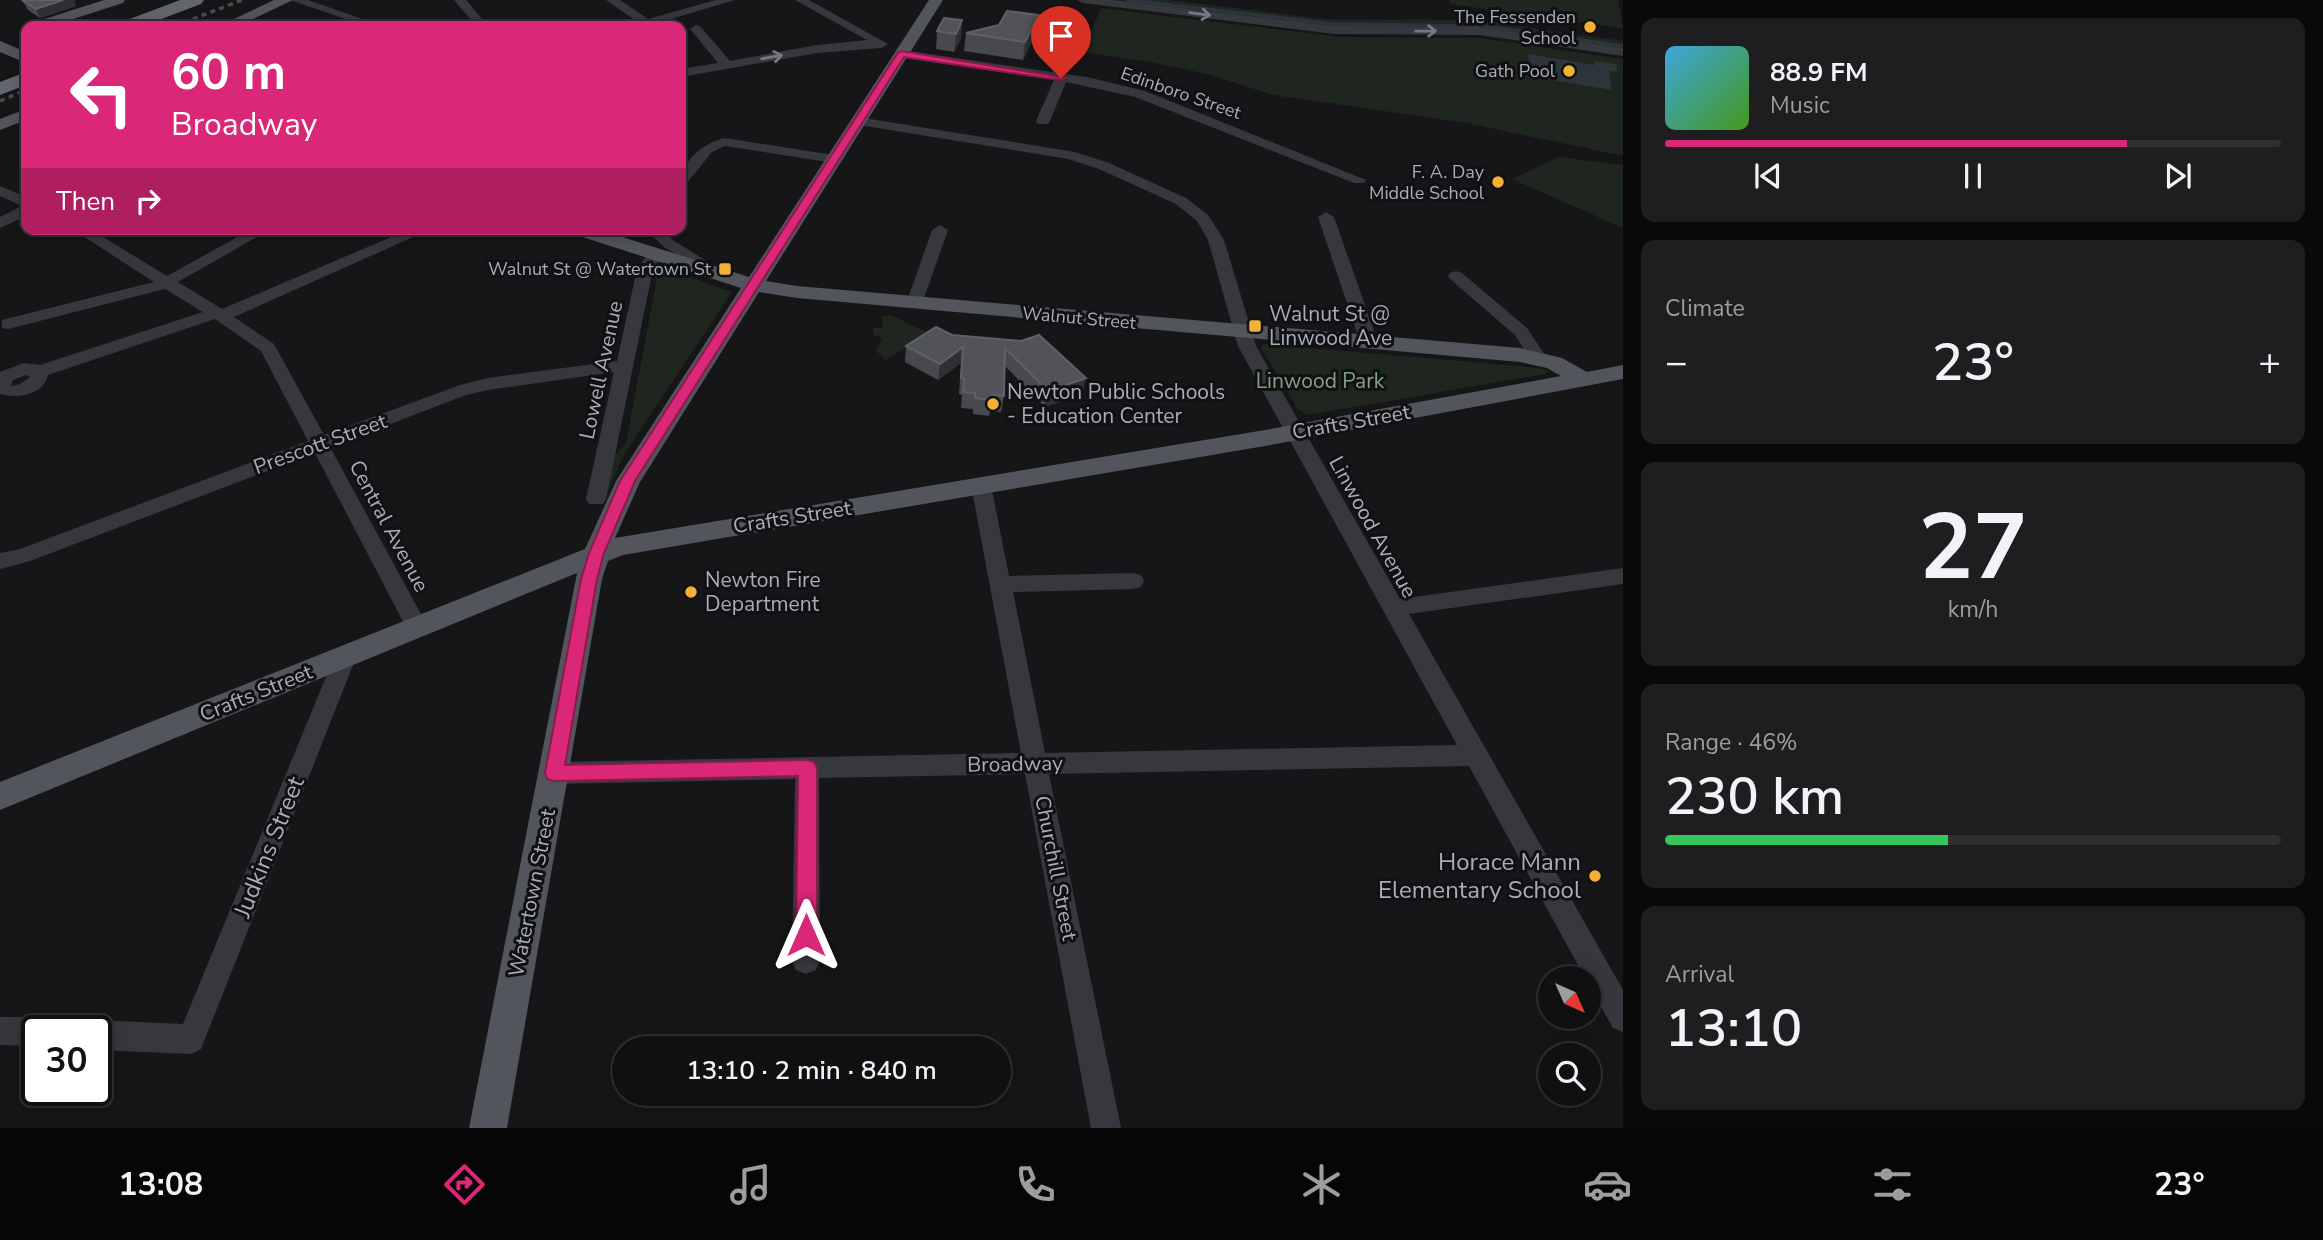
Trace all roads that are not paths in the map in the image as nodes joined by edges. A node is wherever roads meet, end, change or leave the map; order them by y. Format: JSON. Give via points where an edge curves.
{"nodes":[{"id":1,"x":118,"y":0,"type":"edge"},
{"id":2,"x":286,"y":0,"type":"edge"},
{"id":3,"x":296,"y":0,"type":"edge"},
{"id":4,"x":460,"y":0,"type":"edge"},
{"id":5,"x":612,"y":0,"type":"edge"},
{"id":6,"x":729,"y":0,"type":"edge"},
{"id":7,"x":801,"y":0,"type":"edge"},
{"id":8,"x":936,"y":0,"type":"edge"},
{"id":9,"x":1083,"y":0,"type":"edge"},
{"id":10,"x":1184,"y":0,"type":"edge"},
{"id":11,"x":203,"y":1,"type":"edge"},
{"id":12,"x":1407,"y":17,"type":"dead end"},
{"id":13,"x":1466,"y":18,"type":"dead end"},
{"id":14,"x":53,"y":21,"type":"edge"},
{"id":15,"x":143,"y":21,"type":"edge"},
{"id":16,"x":163,"y":21,"type":"edge"},
{"id":17,"x":238,"y":21,"type":"edge"},
{"id":18,"x":361,"y":21,"type":"edge"},
{"id":19,"x":476,"y":21,"type":"edge"},
{"id":20,"x":643,"y":21,"type":"edge"},
{"id":21,"x":653,"y":21,"type":"edge"},
{"id":22,"x":1502,"y":21,"type":"dead end"},
{"id":23,"x":696,"y":29,"type":"dead end"},
{"id":24,"x":21,"y":43,"type":"edge"},
{"id":25,"x":878,"y":43,"type":"junction"},
{"id":26,"x":2,"y":45,"type":"edge"},
{"id":27,"x":903,"y":51,"type":"junction"},
{"id":28,"x":1623,"y":52,"type":"edge"},
{"id":29,"x":21,"y":55,"type":"edge"},
{"id":30,"x":726,"y":65,"type":"junction"},
{"id":31,"x":21,"y":70,"type":"edge"},
{"id":32,"x":686,"y":72,"type":"edge"},
{"id":33,"x":0,"y":78,"type":"edge"},
{"id":34,"x":1061,"y":78,"type":"junction"},
{"id":35,"x":21,"y":80,"type":"edge"},
{"id":36,"x":0,"y":89,"type":"edge"},
{"id":37,"x":21,"y":116,"type":"edge"},
{"id":38,"x":859,"y":121,"type":"junction"},
{"id":39,"x":1043,"y":121,"type":"dead end"},
{"id":40,"x":0,"y":125,"type":"edge"},
{"id":41,"x":834,"y":159,"type":"junction"},
{"id":42,"x":686,"y":175,"type":"edge"},
{"id":43,"x":1359,"y":180,"type":"dead end"},
{"id":44,"x":21,"y":212,"type":"edge"},
{"id":45,"x":1326,"y":217,"type":"dead end"},
{"id":46,"x":0,"y":223,"type":"edge"},
{"id":47,"x":940,"y":230,"type":"dead end"},
{"id":48,"x":100,"y":235,"type":"edge"},
{"id":49,"x":253,"y":235,"type":"edge"},
{"id":50,"x":410,"y":235,"type":"edge"},
{"id":51,"x":597,"y":235,"type":"edge"},
{"id":52,"x":641,"y":235,"type":"edge"},
{"id":53,"x":659,"y":235,"type":"edge"},
{"id":54,"x":633,"y":246,"type":"junction"},
{"id":55,"x":656,"y":254,"type":"junction"},
{"id":56,"x":720,"y":274,"type":"junction"},
{"id":57,"x":1456,"y":276,"type":"dead end"},
{"id":58,"x":165,"y":283,"type":"junction"},
{"id":59,"x":754,"y":285,"type":"junction"},
{"id":60,"x":914,"y":304,"type":"junction"},
{"id":61,"x":219,"y":315,"type":"junction"},
{"id":62,"x":8,"y":324,"type":"dead end"},
{"id":63,"x":1240,"y":331,"type":"junction"},
{"id":64,"x":1369,"y":342,"type":"junction"},
{"id":65,"x":1538,"y":358,"type":"junction"},
{"id":66,"x":626,"y":365,"type":"junction"},
{"id":67,"x":38,"y":372,"type":"dead end"},
{"id":68,"x":1623,"y":372,"type":"edge"},
{"id":69,"x":1583,"y":379,"type":"junction"},
{"id":70,"x":1294,"y":432,"type":"junction"},
{"id":71,"x":320,"y":444,"type":"junction"},
{"id":72,"x":981,"y":485,"type":"junction"},
{"id":73,"x":596,"y":499,"type":"dead end"},
{"id":74,"x":597,"y":553,"type":"junction"},
{"id":75,"x":23,"y":556,"type":"junction"},
{"id":76,"x":0,"y":561,"type":"edge"},
{"id":77,"x":0,"y":575,"type":"edge"},
{"id":78,"x":1623,"y":576,"type":"edge"},
{"id":79,"x":1133,"y":581,"type":"dead end"},
{"id":80,"x":1002,"y":584,"type":"junction"},
{"id":81,"x":1393,"y":608,"type":"junction"},
{"id":82,"x":417,"y":626,"type":"junction"},
{"id":83,"x":346,"y":655,"type":"junction"},
{"id":84,"x":1475,"y":755,"type":"junction"},
{"id":85,"x":1036,"y":764,"type":"junction"},
{"id":86,"x":807,"y":768,"type":"junction"},
{"id":87,"x":554,"y":773,"type":"junction"},
{"id":88,"x":0,"y":796,"type":"edge"},
{"id":89,"x":806,"y":960,"type":"dead end"},
{"id":90,"x":1623,"y":1018,"type":"edge"},
{"id":91,"x":0,"y":1031,"type":"edge"},
{"id":92,"x":21,"y":1032,"type":"edge"},
{"id":93,"x":112,"y":1036,"type":"edge"},
{"id":94,"x":488,"y":1128,"type":"edge"},
{"id":95,"x":1106,"y":1128,"type":"edge"}],
"edges":[{"from":1,"to":14,"type":"main road"},
{"from":2,"to":17,"type":"main road"},
{"from":3,"to":18,"type":"street"},
{"from":4,"to":19,"type":"street"},
{"from":5,"to":20,"type":"street"},
{"from":6,"to":21,"type":"street"},
{"from":7,"to":25,"type":"street"},
{"from":8,"to":27,"type":"main road","name":"Watertown Street"},
{"from":9,"to":28,"type":"street","one_way":true,"via":[[1326,29],[1484,31]]},
{"from":10,"to":12,"type":"street","via":[[1310,15]]},
{"from":11,"to":15,"type":"highway"},
{"from":11,"to":16,"type":"highway"},
{"from":13,"to":22,"type":"street"},
{"from":23,"to":30,"type":"street"},
{"from":24,"to":26,"type":"main road"},
{"from":25,"to":27,"type":"street","name":"Edinboro Street"},
{"from":30,"to":25,"type":"street","one_way":true},
{"from":26,"to":29,"type":"main road"},
{"from":27,"to":34,"type":"street","name":"Edinboro Street"},
{"from":27,"to":38,"type":"main road","name":"Watertown Street"},
{"from":30,"to":32,"type":"street"},
{"from":31,"to":33,"type":"highway"},
{"from":34,"to":39,"type":"street"},
{"from":34,"to":43,"type":"street","name":"Edinboro Street","via":[[1164,102]]},
{"from":35,"to":36,"type":"highway"},
{"from":37,"to":40,"type":"main road"},
{"from":38,"to":41,"type":"main road","name":"Watertown Street"},
{"from":38,"to":63,"type":"street","name":"Linwood Avenue","via":[[1070,155],[1181,201],[1199,215],[1216,240]]},
{"from":41,"to":42,"type":"street","via":[[724,142],[709,147]]},
{"from":41,"to":59,"type":"main road","name":"Watertown Street"},
{"from":44,"to":46,"type":"street"},
{"from":45,"to":64,"type":"street"},
{"from":47,"to":60,"type":"street"},
{"from":48,"to":58,"type":"street","name":"Central Avenue"},
{"from":49,"to":58,"type":"street"},
{"from":50,"to":61,"type":"street"},
{"from":51,"to":54,"type":"main road","name":"Walnut Street"},
{"from":52,"to":54,"type":"street"},
{"from":53,"to":56,"type":"street"},
{"from":54,"to":55,"type":"main road","name":"Walnut Street"},
{"from":55,"to":56,"type":"main road","name":"Walnut Street"},
{"from":55,"to":66,"type":"street","name":"Lowell Avenue","via":[[645,269]]},
{"from":56,"to":59,"type":"main road","name":"Walnut Street"},
{"from":57,"to":65,"type":"street","via":[[1525,337]]},
{"from":58,"to":61,"type":"street","name":"Central Avenue"},
{"from":58,"to":62,"type":"street"},
{"from":59,"to":60,"type":"main road","name":"Walnut Street"},
{"from":59,"to":74,"type":"main road","name":"Watertown Street","via":[[628,481]]},
{"from":60,"to":63,"type":"main road","name":"Walnut Street"},
{"from":61,"to":67,"type":"street"},
{"from":61,"to":71,"type":"street","name":"Central Avenue","via":[[273,354]]},
{"from":63,"to":64,"type":"main road","name":"Walnut Street"},
{"from":63,"to":70,"type":"street","name":"Linwood Avenue"},
{"from":64,"to":65,"type":"main road","name":"Walnut Street"},
{"from":65,"to":69,"type":"main road","name":"Walnut Street"},
{"from":66,"to":71,"type":"street","name":"Prescott Street","via":[[481,386]]},
{"from":66,"to":73,"type":"street","name":"Lowell Avenue"},
{"from":68,"to":69,"type":"main road","name":"Crafts Street"},
{"from":69,"to":70,"type":"main road","name":"Crafts Street"},
{"from":70,"to":72,"type":"main road","name":"Crafts Street"},
{"from":70,"to":81,"type":"street","name":"Linwood Avenue"},
{"from":71,"to":75,"type":"street","name":"Prescott Street"},
{"from":71,"to":82,"type":"street","name":"Central Avenue"},
{"from":72,"to":74,"type":"main road","name":"Crafts Street","via":[[627,544]]},
{"from":72,"to":80,"type":"street","name":"Churchill Street"},
{"from":74,"to":82,"type":"main road","name":"Crafts Street"},
{"from":74,"to":87,"type":"main road","name":"Watertown Street"},
{"from":75,"to":76,"type":"street","name":"Prescott Street"},
{"from":75,"to":77,"type":"street","name":"Prescott Street"},
{"from":78,"to":81,"type":"street"},
{"from":79,"to":80,"type":"street"},
{"from":80,"to":85,"type":"street","name":"Churchill Street"},
{"from":81,"to":84,"type":"street","name":"Linwood Avenue"},
{"from":82,"to":83,"type":"main road","name":"Crafts Street"},
{"from":83,"to":88,"type":"main road","name":"Crafts Street"},
{"from":83,"to":93,"type":"street","name":"Judkins Street","via":[[191,1039]]},
{"from":84,"to":85,"type":"street","name":"Broadway"},
{"from":84,"to":90,"type":"street","name":"Linwood Avenue"},
{"from":85,"to":86,"type":"street","name":"Broadway"},
{"from":85,"to":95,"type":"street","name":"Churchill Street"},
{"from":86,"to":87,"type":"street","name":"Broadway"},
{"from":86,"to":89,"type":"street"},
{"from":87,"to":94,"type":"main road","name":"Watertown Street"},
{"from":91,"to":92,"type":"street"}]}
